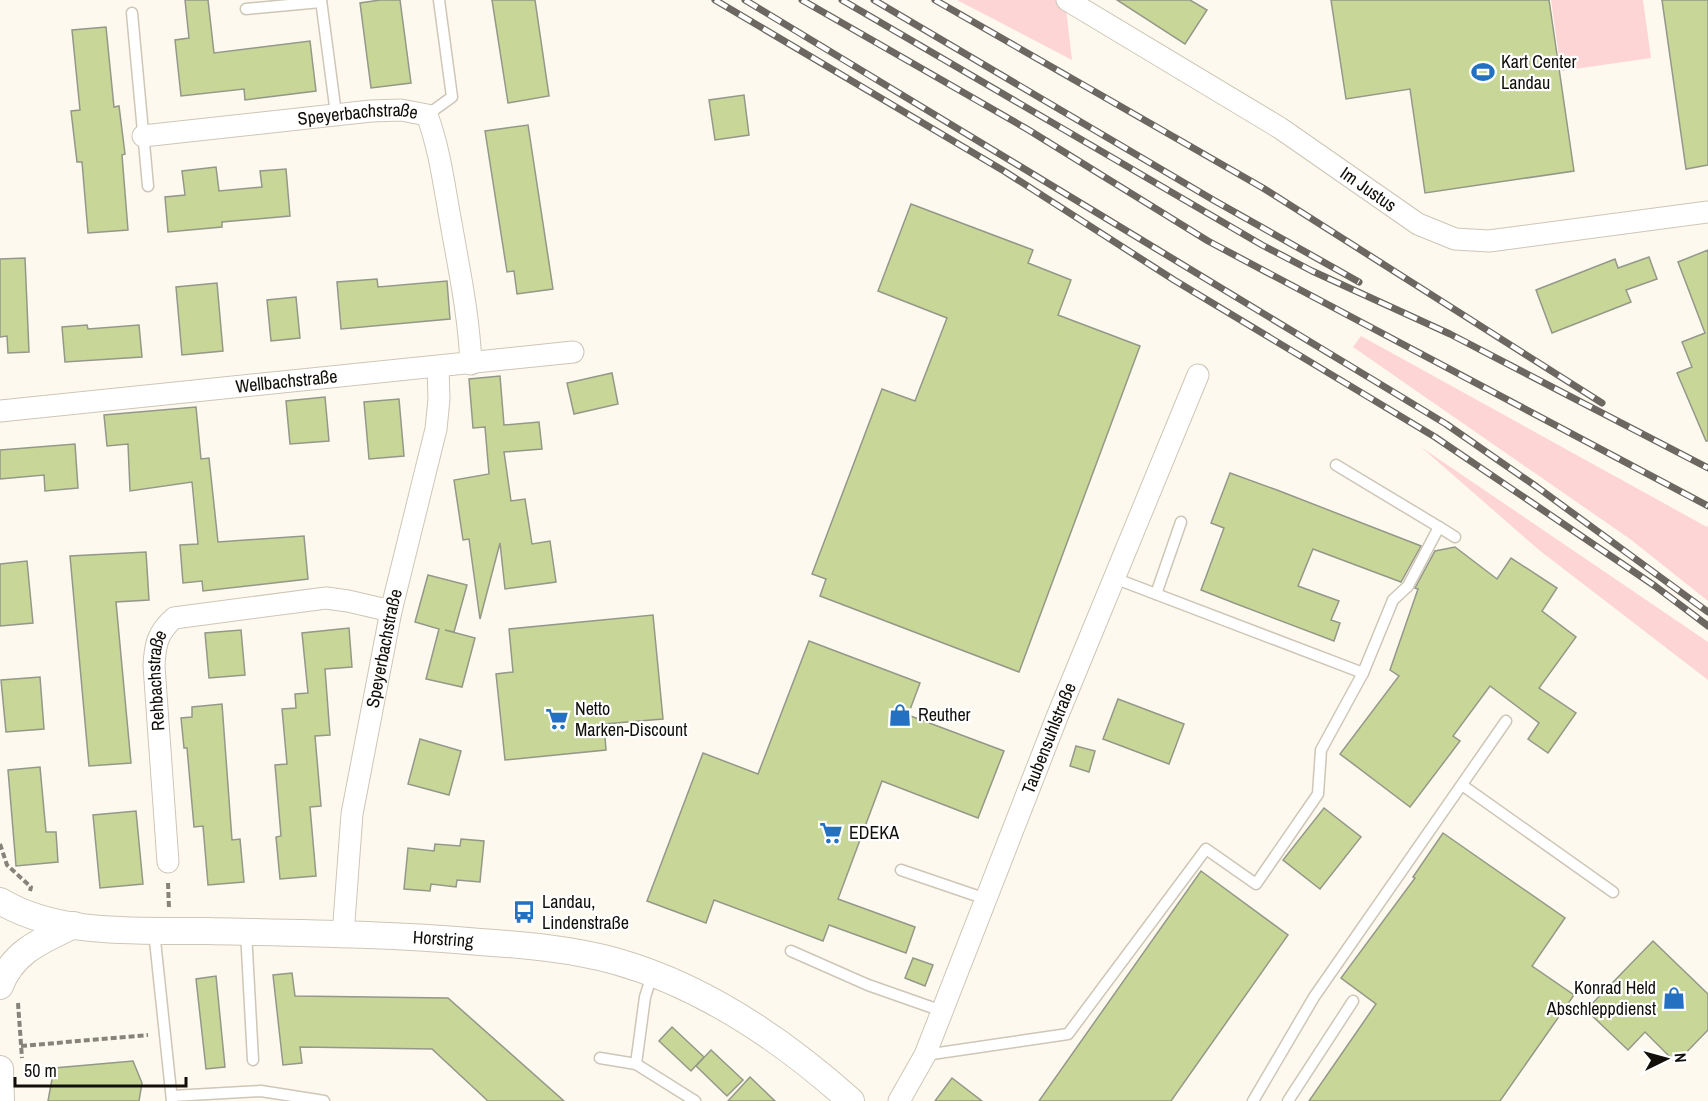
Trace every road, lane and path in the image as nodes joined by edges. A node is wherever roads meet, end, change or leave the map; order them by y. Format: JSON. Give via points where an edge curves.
{"nodes":[{"id":1,"x":439,"y":0,"type":"edge"},
{"id":2,"x":1067,"y":0,"type":"edge"},
{"id":3,"x":321,"y":1,"type":"edge"},
{"id":4,"x":246,"y":9,"type":"dead end"},
{"id":5,"x":132,"y":13,"type":"dead end"},
{"id":6,"x":336,"y":114,"type":"junction"},
{"id":7,"x":427,"y":115,"type":"junction"},
{"id":8,"x":143,"y":136,"type":"junction"},
{"id":9,"x":148,"y":186,"type":"dead end"},
{"id":10,"x":1708,"y":212,"type":"edge"},
{"id":11,"x":573,"y":352,"type":"dead end"},
{"id":12,"x":471,"y":364,"type":"junction"},
{"id":13,"x":438,"y":367,"type":"junction"},
{"id":14,"x":1198,"y":375,"type":"dead end"},
{"id":15,"x":0,"y":411,"type":"edge"},
{"id":16,"x":1336,"y":465,"type":"dead end"},
{"id":17,"x":1181,"y":522,"type":"dead end"},
{"id":18,"x":1439,"y":527,"type":"junction"},
{"id":19,"x":1455,"y":537,"type":"dead end"},
{"id":20,"x":1114,"y":578,"type":"junction"},
{"id":21,"x":1156,"y":594,"type":"junction"},
{"id":22,"x":391,"y":611,"type":"junction"},
{"id":23,"x":1363,"y":673,"type":"junction"},
{"id":24,"x":1506,"y":721,"type":"dead end"},
{"id":25,"x":1462,"y":785,"type":"junction"},
{"id":26,"x":0,"y":844,"type":"edge"},
{"id":27,"x":168,"y":862,"type":"joint"},
{"id":28,"x":901,"y":870,"type":"dead end"},
{"id":29,"x":31,"y":886,"type":"dead end"},
{"id":30,"x":1613,"y":892,"type":"dead end"},
{"id":31,"x":986,"y":899,"type":"junction"},
{"id":32,"x":0,"y":901,"type":"edge"},
{"id":33,"x":74,"y":925,"type":"junction"},
{"id":34,"x":162,"y":930,"type":"junction"},
{"id":35,"x":246,"y":932,"type":"junction"},
{"id":36,"x":343,"y":935,"type":"junction"},
{"id":37,"x":791,"y":951,"type":"dead end"},
{"id":38,"x":652,"y":975,"type":"junction"},
{"id":39,"x":8,"y":989,"type":"edge"},
{"id":40,"x":1353,"y":1001,"type":"dead end"},
{"id":41,"x":942,"y":1011,"type":"junction"},
{"id":42,"x":139,"y":1036,"type":"dead end"},
{"id":43,"x":21,"y":1046,"type":"junction"},
{"id":44,"x":926,"y":1055,"type":"junction"},
{"id":45,"x":600,"y":1058,"type":"dead end"},
{"id":46,"x":253,"y":1060,"type":"dead end"},
{"id":47,"x":636,"y":1064,"type":"junction"},
{"id":48,"x":11,"y":1069,"type":"edge"},
{"id":49,"x":172,"y":1098,"type":"edge"},
{"id":50,"x":1,"y":1101,"type":"edge"},
{"id":51,"x":324,"y":1101,"type":"edge"},
{"id":52,"x":695,"y":1101,"type":"edge"},
{"id":53,"x":851,"y":1101,"type":"edge"},
{"id":54,"x":899,"y":1101,"type":"edge"},
{"id":55,"x":1253,"y":1101,"type":"edge"},
{"id":56,"x":1288,"y":1101,"type":"edge"}],
"edges":[{"from":1,"to":7,"type":"lane","via":[[452,97]]},
{"from":2,"to":10,"type":"street","name":"Im Justus","via":[[1280,128],[1418,224],[1443,236],[1489,241]]},
{"from":3,"to":4,"type":"lane"},
{"from":3,"to":6,"type":"lane"},
{"from":5,"to":8,"type":"lane"},
{"from":6,"to":7,"type":"street","name":"Speyerbachstraße","via":[[401,110]]},
{"from":6,"to":8,"type":"street","name":"Speyerbachstraße"},
{"from":7,"to":12,"type":"street","name":"Speyerbachstraße","via":[[436,139]]},
{"from":8,"to":9,"type":"lane"},
{"from":11,"to":12,"type":"street","name":"Wellbachstraße"},
{"from":12,"to":13,"type":"street","name":"Wellbachstraße"},
{"from":13,"to":15,"type":"street","name":"Wellbachstraße"},
{"from":13,"to":22,"type":"street","name":"Speyerbachstraße","via":[[436,429]]},
{"from":14,"to":20,"type":"street","name":"Taubensuhlstraße"},
{"from":16,"to":18,"type":"lane"},
{"from":17,"to":21,"type":"lane"},
{"from":18,"to":19,"type":"lane"},
{"from":18,"to":23,"type":"lane","via":[[1408,586],[1393,600]]},
{"from":20,"to":21,"type":"lane"},
{"from":20,"to":31,"type":"street","name":"Taubensuhlstraße"},
{"from":21,"to":23,"type":"lane"},
{"from":22,"to":27,"type":"street","name":"Rehbachstraße","via":[[326,598],[174,618],[164,627],[155,642],[154,666]]},
{"from":22,"to":36,"type":"street","name":"Speyerbachstraße","via":[[352,814]]},
{"from":23,"to":44,"type":"lane","via":[[1321,750],[1318,794],[1256,884],[1206,849],[1068,1034]]},
{"from":24,"to":25,"type":"lane"},
{"from":25,"to":30,"type":"lane"},
{"from":25,"to":55,"type":"lane","via":[[1314,998]]},
{"from":26,"to":29,"type":"path","via":[[7,865]]},
{"from":27,"to":34,"type":"path"},
{"from":28,"to":31,"type":"lane"},
{"from":31,"to":41,"type":"street","name":"Taubensuhlstraße"},
{"from":32,"to":33,"type":"street","name":"Horstring","via":[[23,913]]},
{"from":33,"to":34,"type":"street","name":"Horstring"},
{"from":33,"to":39,"type":"street","via":[[21,953],[9,968]]},
{"from":34,"to":35,"type":"street","name":"Horstring"},
{"from":34,"to":49,"type":"lane"},
{"from":35,"to":36,"type":"street","name":"Horstring"},
{"from":35,"to":46,"type":"lane"},
{"from":36,"to":38,"type":"street","name":"Horstring","via":[[419,936],[530,946],[616,962]]},
{"from":37,"to":41,"type":"lane","via":[[868,985]]},
{"from":38,"to":47,"type":"lane"},
{"from":38,"to":53,"type":"street","name":"Horstring","via":[[700,996],[774,1037]]},
{"from":39,"to":43,"type":"path"},
{"from":40,"to":56,"type":"lane"},
{"from":41,"to":44,"type":"street","name":"Taubensuhlstraße"},
{"from":42,"to":43,"type":"path"},
{"from":43,"to":48,"type":"path"},
{"from":44,"to":54,"type":"street","name":"Taubensuhlstraße"},
{"from":45,"to":47,"type":"lane"},
{"from":47,"to":52,"type":"lane"},
{"from":48,"to":50,"type":"street"},
{"from":49,"to":51,"type":"lane","via":[[261,1090]]}]}
